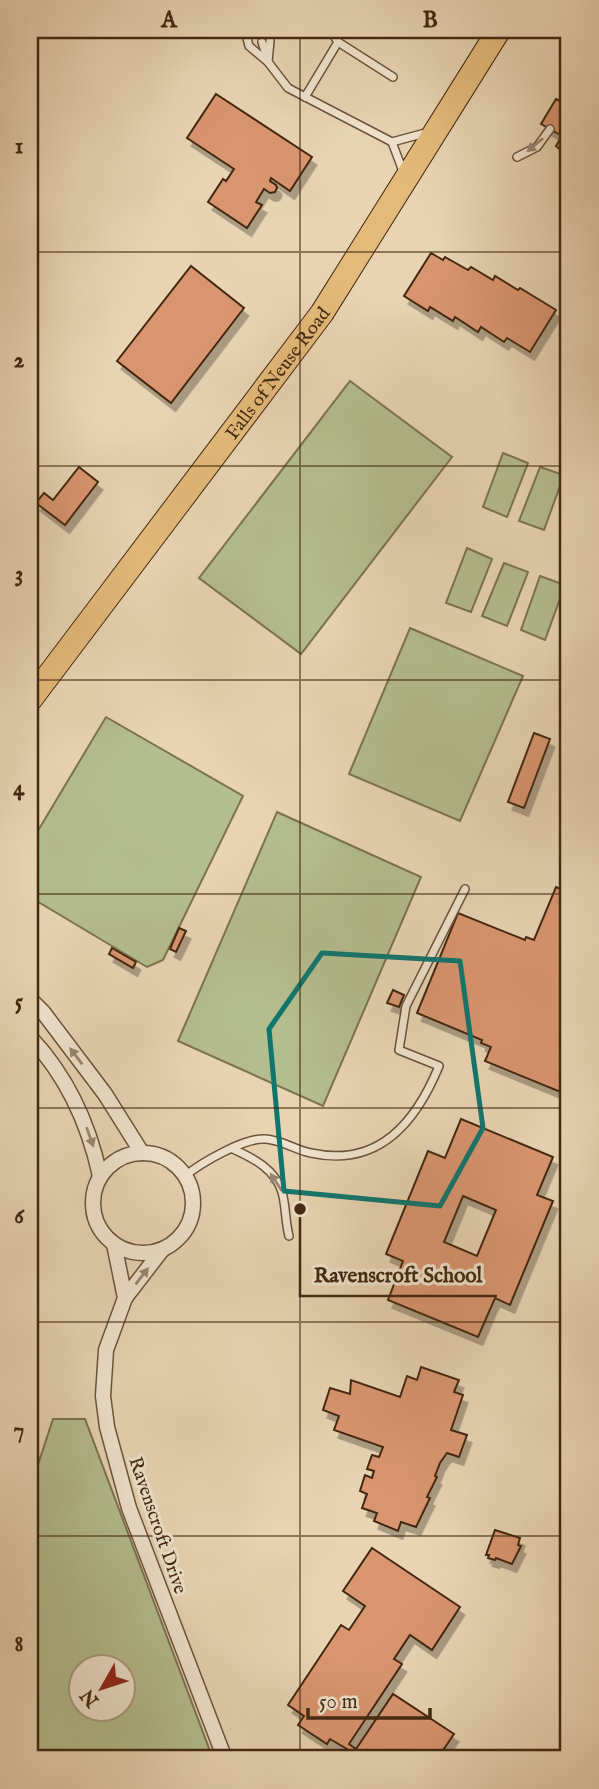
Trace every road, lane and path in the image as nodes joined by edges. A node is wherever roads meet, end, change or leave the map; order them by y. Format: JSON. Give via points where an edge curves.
{"nodes":[{"id":1,"x":245,"y":30,"type":"edge"},
{"id":2,"x":330,"y":30,"type":"edge"},
{"id":3,"x":499,"y":30,"type":"edge"},
{"id":4,"x":266,"y":42,"type":"dead end"},
{"id":5,"x":338,"y":42,"type":"junction"},
{"id":6,"x":268,"y":62,"type":"junction"},
{"id":7,"x":393,"y":77,"type":"dead end"},
{"id":8,"x":305,"y":97,"type":"junction"},
{"id":9,"x":550,"y":129,"type":"dead end"},
{"id":10,"x":437,"y":130,"type":"junction"},
{"id":11,"x":392,"y":142,"type":"junction"},
{"id":12,"x":517,"y":157,"type":"dead end"},
{"id":13,"x":406,"y":179,"type":"junction"},
{"id":14,"x":30,"y":700,"type":"edge"},
{"id":15,"x":465,"y":889,"type":"dead end"},
{"id":16,"x":30,"y":999,"type":"edge"},
{"id":17,"x":30,"y":1037,"type":"edge"},
{"id":18,"x":92,"y":1077,"type":"junction"},
{"id":19,"x":69,"y":1091,"type":"junction"},
{"id":20,"x":233,"y":1149,"type":"junction"},
{"id":21,"x":142,"y":1153,"type":"junction"},
{"id":22,"x":100,"y":1176,"type":"junction"},
{"id":23,"x":185,"y":1176,"type":"junction"},
{"id":24,"x":289,"y":1236,"type":"dead end"},
{"id":25,"x":114,"y":1244,"type":"junction"},
{"id":26,"x":162,"y":1250,"type":"junction"},
{"id":27,"x":125,"y":1298,"type":"junction"},
{"id":28,"x":225,"y":1759,"type":"edge"}],
"edges":[{"from":1,"to":6,"type":"lane","via":[[249,46]]},
{"from":2,"to":5,"type":"lane"},
{"from":3,"to":10,"type":"main road","name":"Falls of Neuse Road"},
{"from":4,"to":6,"type":"lane"},
{"from":5,"to":7,"type":"lane"},
{"from":5,"to":8,"type":"lane"},
{"from":6,"to":8,"type":"lane","via":[[288,88]]},
{"from":8,"to":11,"type":"lane"},
{"from":9,"to":12,"type":"lane","one_way":true,"via":[[537,147]]},
{"from":10,"to":11,"type":"lane"},
{"from":10,"to":13,"type":"main road","name":"Falls of Neuse Road"},
{"from":11,"to":13,"type":"lane"},
{"from":13,"to":14,"type":"main road","name":"Falls of Neuse Road","via":[[322,313]]},
{"from":15,"to":20,"type":"lane","via":[[406,1006],[399,1050],[439,1066],[412,1118],[391,1139],[358,1153],[329,1157],[267,1139],[251,1139]]},
{"from":18,"to":16,"type":"street","one_way":true},
{"from":17,"to":19,"type":"street"},
{"from":18,"to":19,"type":"street"},
{"from":18,"to":21,"type":"street"},
{"from":19,"to":22,"type":"street","one_way":true,"via":[[93,1142]]},
{"from":20,"to":23,"type":"lane","via":[[207,1159]]},
{"from":24,"to":20,"type":"lane","one_way":true,"via":[[278,1182],[260,1162]]},
{"from":21,"to":22,"type":"street","via":[[111,1164]]},
{"from":21,"to":23,"type":"street","via":[[159,1155]]},
{"from":22,"to":25,"type":"street","via":[[92,1205],[103,1233]]},
{"from":23,"to":26,"type":"street","name":"Ravenscroft Drive","via":[[191,1191],[188,1225]]},
{"from":25,"to":26,"type":"street","via":[[130,1251]]},
{"from":25,"to":27,"type":"street"},
{"from":27,"to":26,"type":"street","name":"Ravenscroft Drive","one_way":true},
{"from":27,"to":28,"type":"street","name":"Ravenscroft Drive","via":[[106,1350],[103,1396],[107,1427],[129,1508]]}]}
